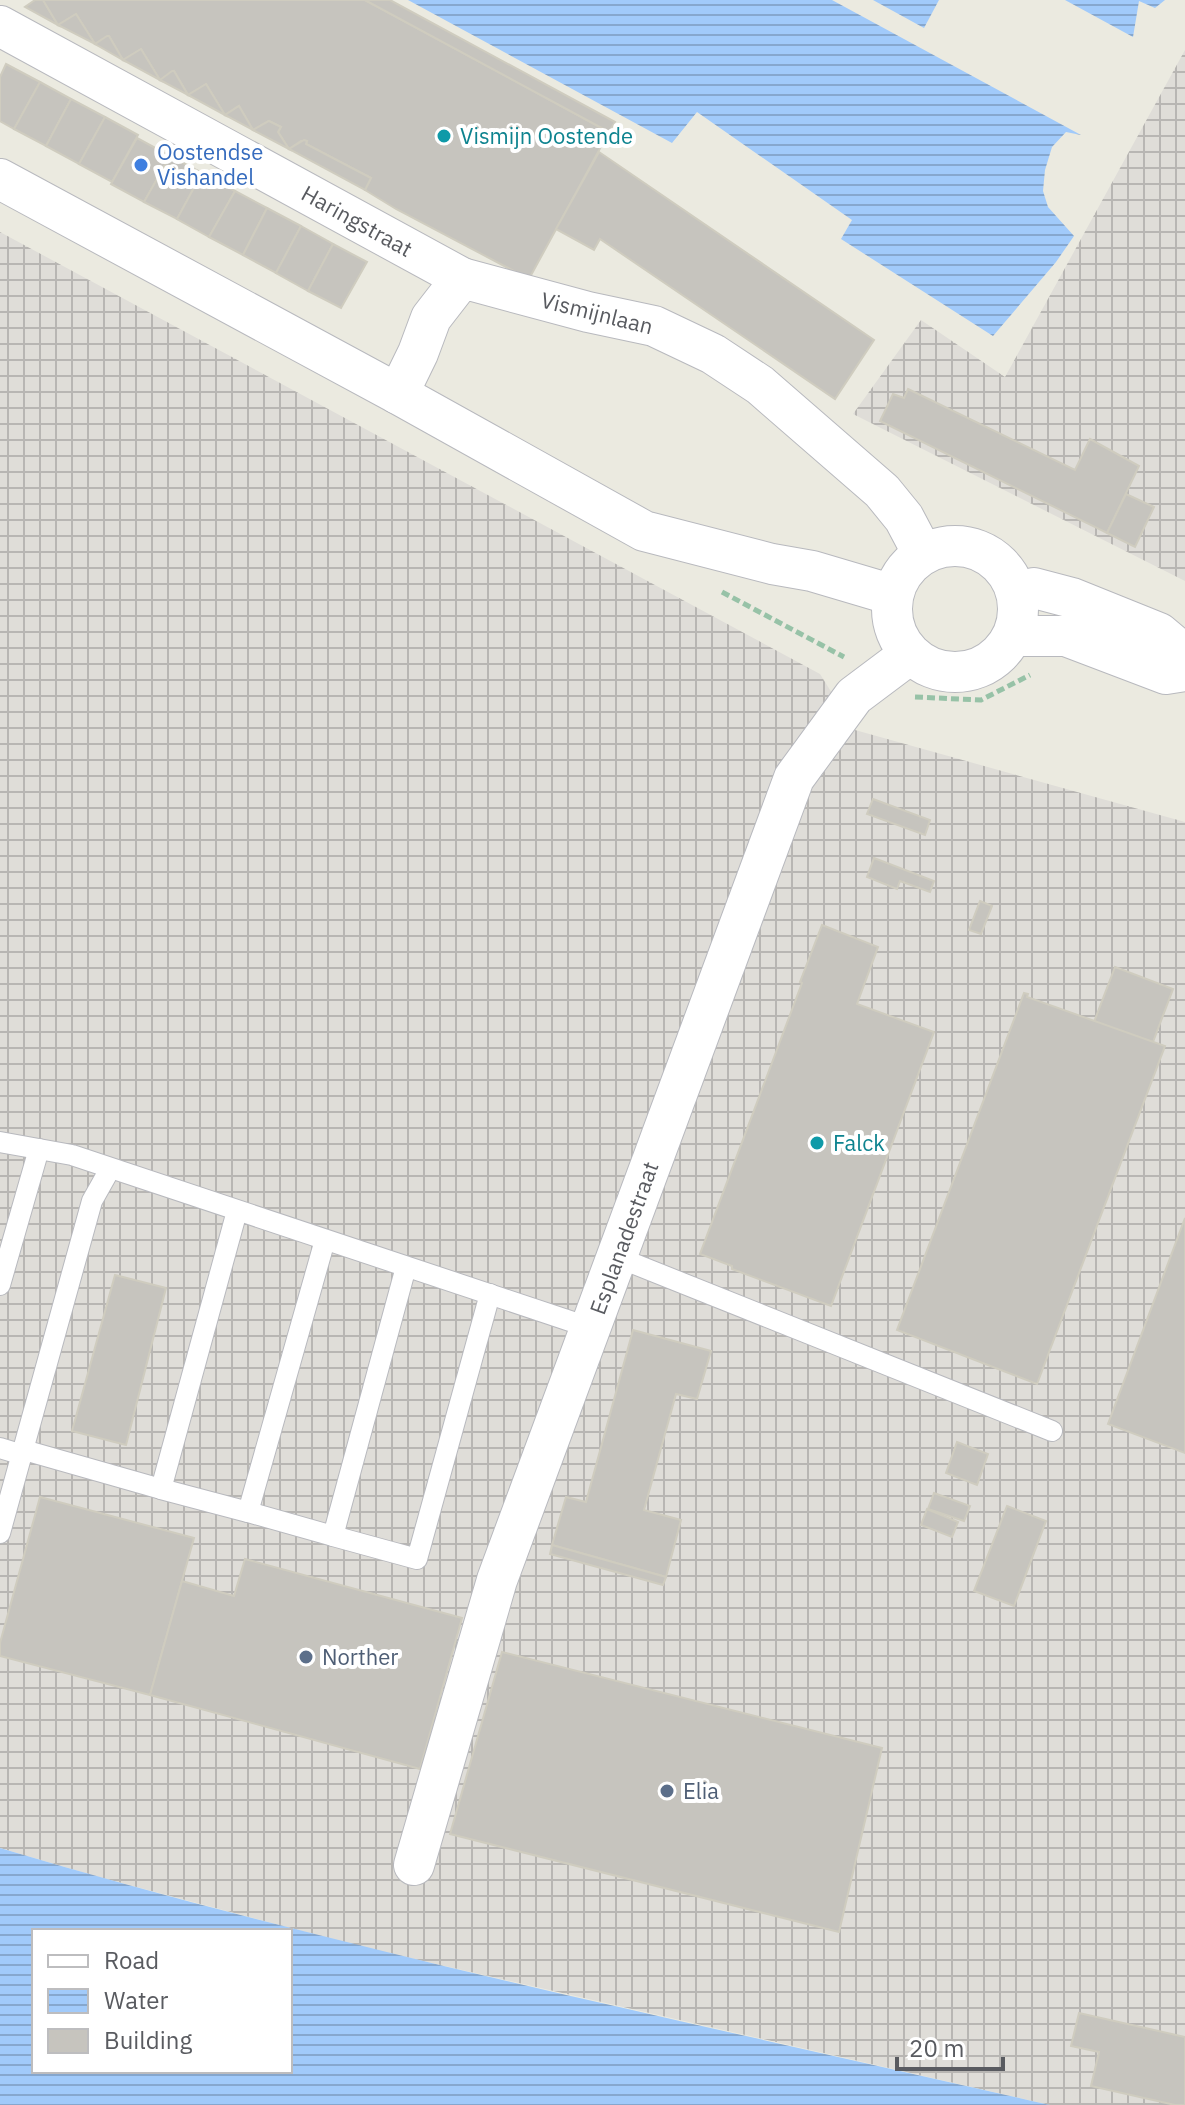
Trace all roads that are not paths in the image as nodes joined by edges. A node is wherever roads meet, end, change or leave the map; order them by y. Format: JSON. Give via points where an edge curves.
{"nodes":[{"id":1,"x":0,"y":26,"type":"edge"},
{"id":2,"x":0,"y":179,"type":"edge"},
{"id":3,"x":462,"y":278,"type":"junction"},
{"id":4,"x":398,"y":394,"type":"junction"},
{"id":5,"x":923,"y":554,"type":"junction"},
{"id":6,"x":1017,"y":593,"type":"junction"},
{"id":7,"x":893,"y":595,"type":"junction"},
{"id":8,"x":1013,"y":636,"type":"junction"},
{"id":9,"x":1185,"y":655,"type":"edge"},
{"id":10,"x":896,"y":665,"type":"junction"},
{"id":11,"x":1185,"y":671,"type":"edge"},
{"id":12,"x":0,"y":1142,"type":"edge"},
{"id":13,"x":39,"y":1149,"type":"junction"},
{"id":14,"x":110,"y":1169,"type":"junction"},
{"id":15,"x":237,"y":1211,"type":"junction"},
{"id":16,"x":325,"y":1240,"type":"junction"},
{"id":17,"x":617,"y":1257,"type":"junction"},
{"id":18,"x":406,"y":1267,"type":"junction"},
{"id":19,"x":0,"y":1285,"type":"edge"},
{"id":20,"x":490,"y":1294,"type":"junction"},
{"id":21,"x":591,"y":1328,"type":"junction"},
{"id":22,"x":1052,"y":1431,"type":"dead end"},
{"id":23,"x":0,"y":1448,"type":"edge"},
{"id":24,"x":23,"y":1452,"type":"junction"},
{"id":25,"x":161,"y":1489,"type":"junction"},
{"id":26,"x":248,"y":1512,"type":"junction"},
{"id":27,"x":0,"y":1533,"type":"edge"},
{"id":28,"x":333,"y":1536,"type":"junction"},
{"id":29,"x":414,"y":1865,"type":"dead end"}],
"edges":[{"from":1,"to":3,"type":"street","name":"Haringstraat"},
{"from":2,"to":4,"type":"street"},
{"from":3,"to":4,"type":"street","via":[[431,318]]},
{"from":3,"to":5,"type":"street","name":"Vismijnlaan","via":[[654,326],[713,354],[760,385],[882,491]]},
{"from":4,"to":7,"type":"street","via":[[644,531]]},
{"from":5,"to":6,"type":"street","via":[[945,546],[968,547],[990,556],[1007,572]]},
{"from":5,"to":7,"type":"street","via":[[899,579]]},
{"from":6,"to":8,"type":"street","via":[[1019,615]]},
{"from":6,"to":9,"type":"street","via":[[1034,588],[1072,598],[1159,633]]},
{"from":7,"to":10,"type":"street"},
{"from":8,"to":10,"type":"street","via":[[994,660],[966,672]]},
{"from":8,"to":11,"type":"street","via":[[1066,636],[1166,674]]},
{"from":10,"to":17,"type":"street","name":"Esplanadestraat","via":[[854,696],[794,778]]},
{"from":12,"to":13,"type":"lane"},
{"from":13,"to":14,"type":"lane"},
{"from":13,"to":19,"type":"lane"},
{"from":14,"to":15,"type":"lane"},
{"from":14,"to":24,"type":"lane","via":[[92,1201]]},
{"from":15,"to":16,"type":"lane"},
{"from":15,"to":25,"type":"lane"},
{"from":16,"to":18,"type":"lane"},
{"from":16,"to":26,"type":"lane"},
{"from":17,"to":21,"type":"street","name":"Esplanadestraat"},
{"from":17,"to":22,"type":"lane"},
{"from":18,"to":20,"type":"lane"},
{"from":18,"to":28,"type":"lane"},
{"from":20,"to":21,"type":"lane"},
{"from":20,"to":28,"type":"lane","via":[[417,1559]]},
{"from":21,"to":29,"type":"street","name":"Esplanadestraat","via":[[497,1580]]},
{"from":23,"to":24,"type":"lane"},
{"from":24,"to":25,"type":"lane"},
{"from":24,"to":27,"type":"lane"},
{"from":25,"to":26,"type":"lane"},
{"from":26,"to":28,"type":"lane"}]}
